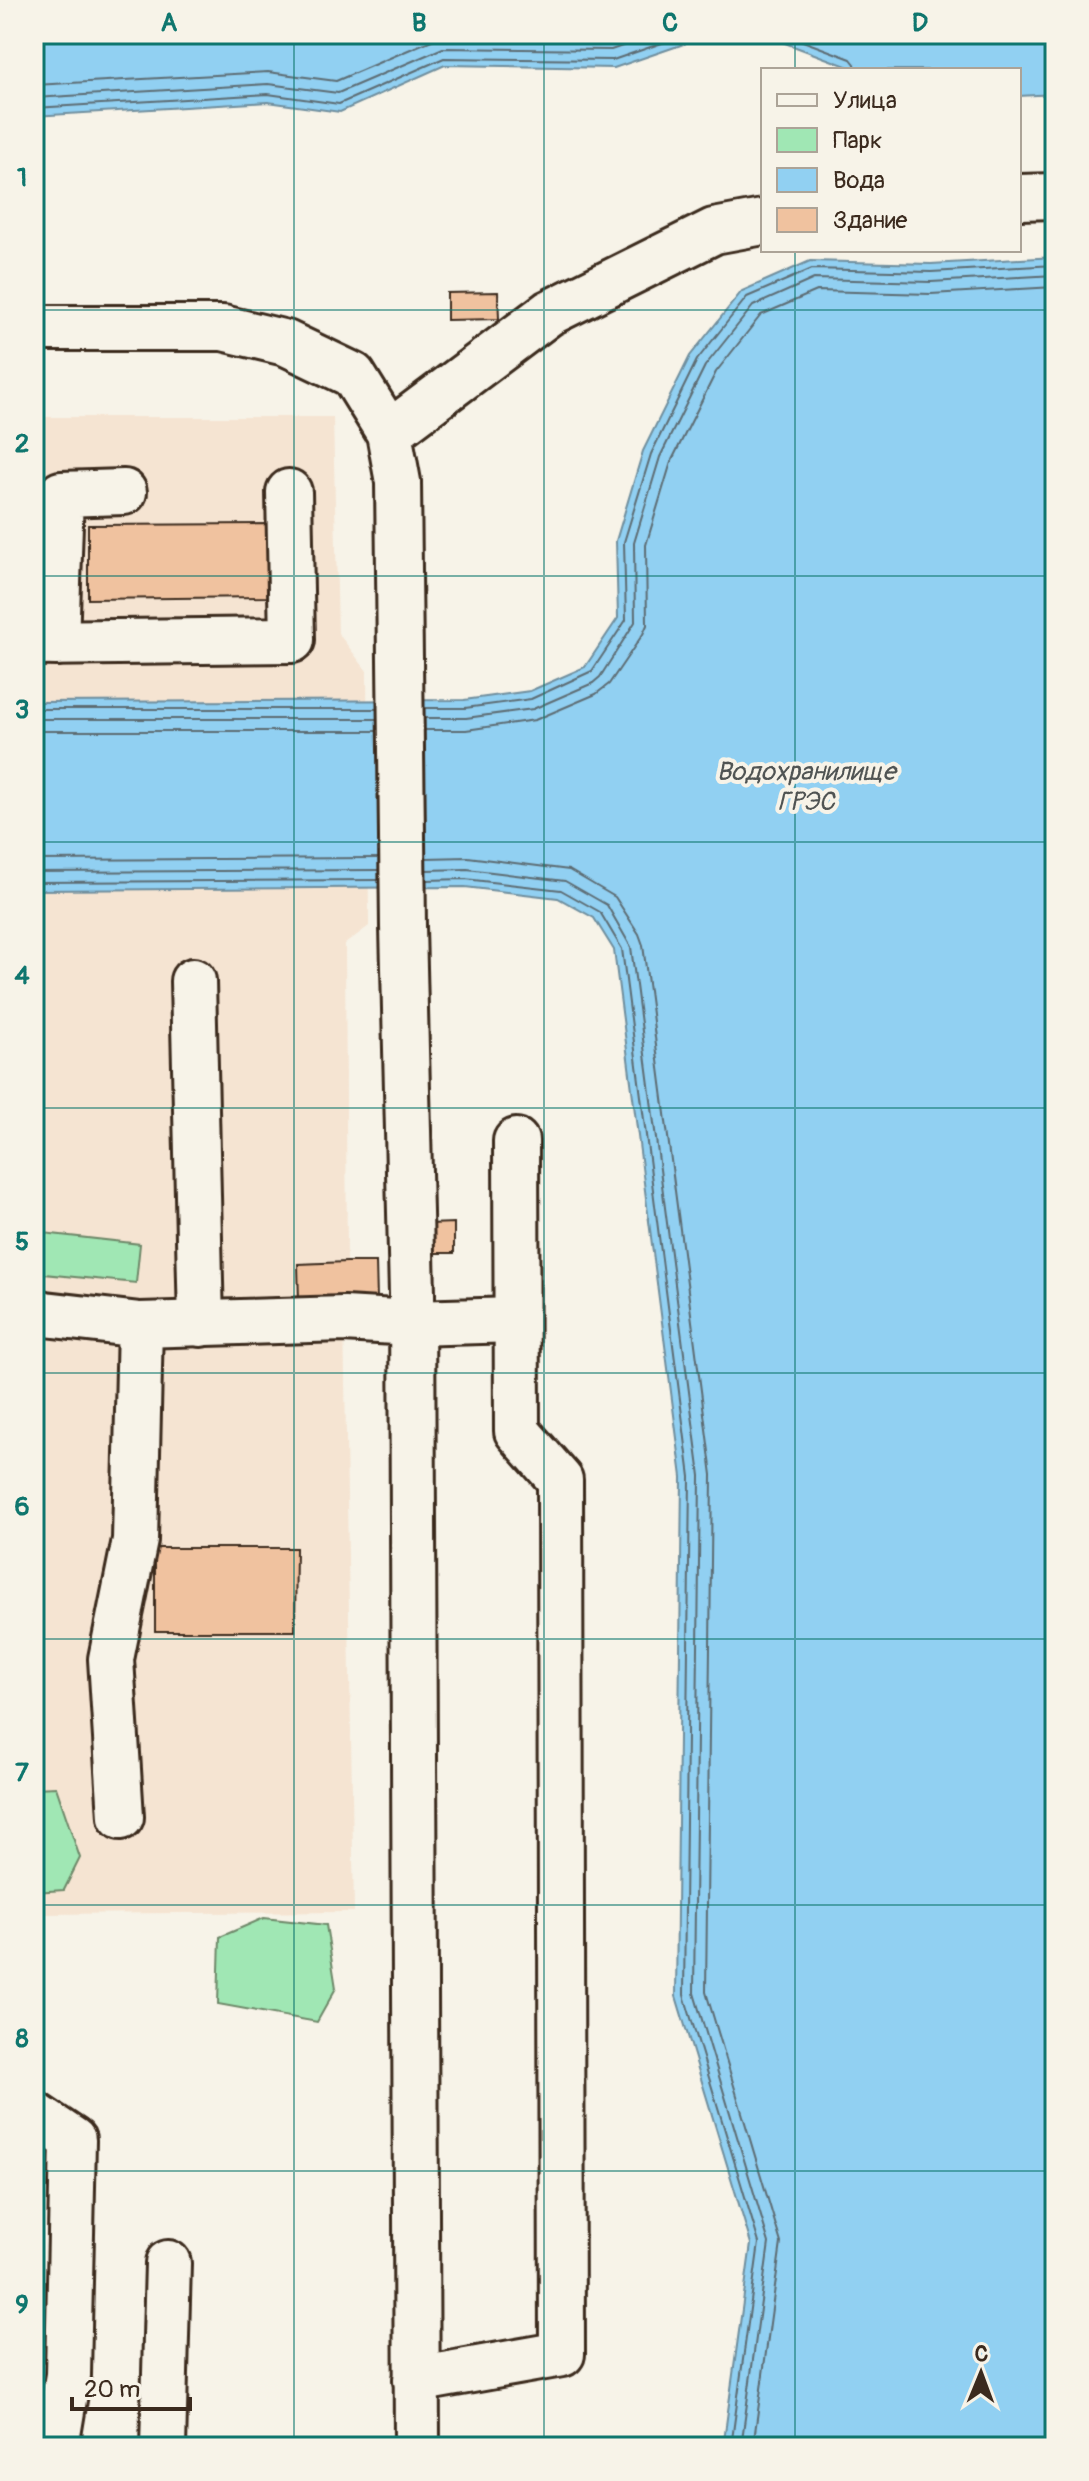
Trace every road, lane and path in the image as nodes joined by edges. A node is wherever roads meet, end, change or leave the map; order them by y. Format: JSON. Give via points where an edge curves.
{"nodes":[{"id":1,"x":1055,"y":196,"type":"edge"},
{"id":2,"x":1021,"y":197,"type":"edge"},
{"id":3,"x":761,"y":222,"type":"edge"},
{"id":4,"x":34,"y":328,"type":"edge"},
{"id":5,"x":389,"y":433,"type":"junction"},
{"id":6,"x":124,"y":492,"type":"dead end"},
{"id":7,"x":289,"y":492,"type":"dead end"},
{"id":8,"x":45,"y":643,"type":"edge"},
{"id":9,"x":193,"y":981,"type":"dead end"},
{"id":10,"x":516,"y":1141,"type":"dead end"},
{"id":11,"x":34,"y":1311,"type":"edge"},
{"id":12,"x":516,"y":1320,"type":"junction"},
{"id":13,"x":412,"y":1323,"type":"junction"},
{"id":14,"x":201,"y":1324,"type":"junction"},
{"id":15,"x":140,"y":1325,"type":"junction"},
{"id":16,"x":121,"y":1817,"type":"dead end"},
{"id":17,"x":34,"y":2114,"type":"edge"},
{"id":18,"x":168,"y":2263,"type":"dead end"},
{"id":19,"x":416,"y":2380,"type":"junction"},
{"id":20,"x":56,"y":2447,"type":"edge"},
{"id":21,"x":163,"y":2447,"type":"edge"},
{"id":22,"x":417,"y":2447,"type":"edge"}],
"edges":[{"from":1,"to":2,"type":"street"},
{"from":3,"to":5,"type":"street","via":[[714,231],[549,313]]},
{"from":4,"to":5,"type":"street","via":[[223,328],[286,343],[353,375]]},
{"from":5,"to":13,"type":"street","via":[[398,482]]},
{"from":6,"to":8,"type":"street","via":[[61,494]]},
{"from":7,"to":8,"type":"street","via":[[292,640]]},
{"from":9,"to":14,"type":"street"},
{"from":10,"to":12,"type":"street"},
{"from":11,"to":15,"type":"street"},
{"from":12,"to":13,"type":"street"},
{"from":12,"to":19,"type":"street","via":[[517,1431],[560,1480],[562,2354]]},
{"from":13,"to":14,"type":"street","via":[[344,1319]]},
{"from":13,"to":19,"type":"street"},
{"from":14,"to":15,"type":"street"},
{"from":15,"to":16,"type":"street","via":[[135,1540],[111,1659]]},
{"from":17,"to":20,"type":"street","via":[[73,2140],[68,2375]]},
{"from":18,"to":21,"type":"street"},
{"from":19,"to":22,"type":"street"}]}
